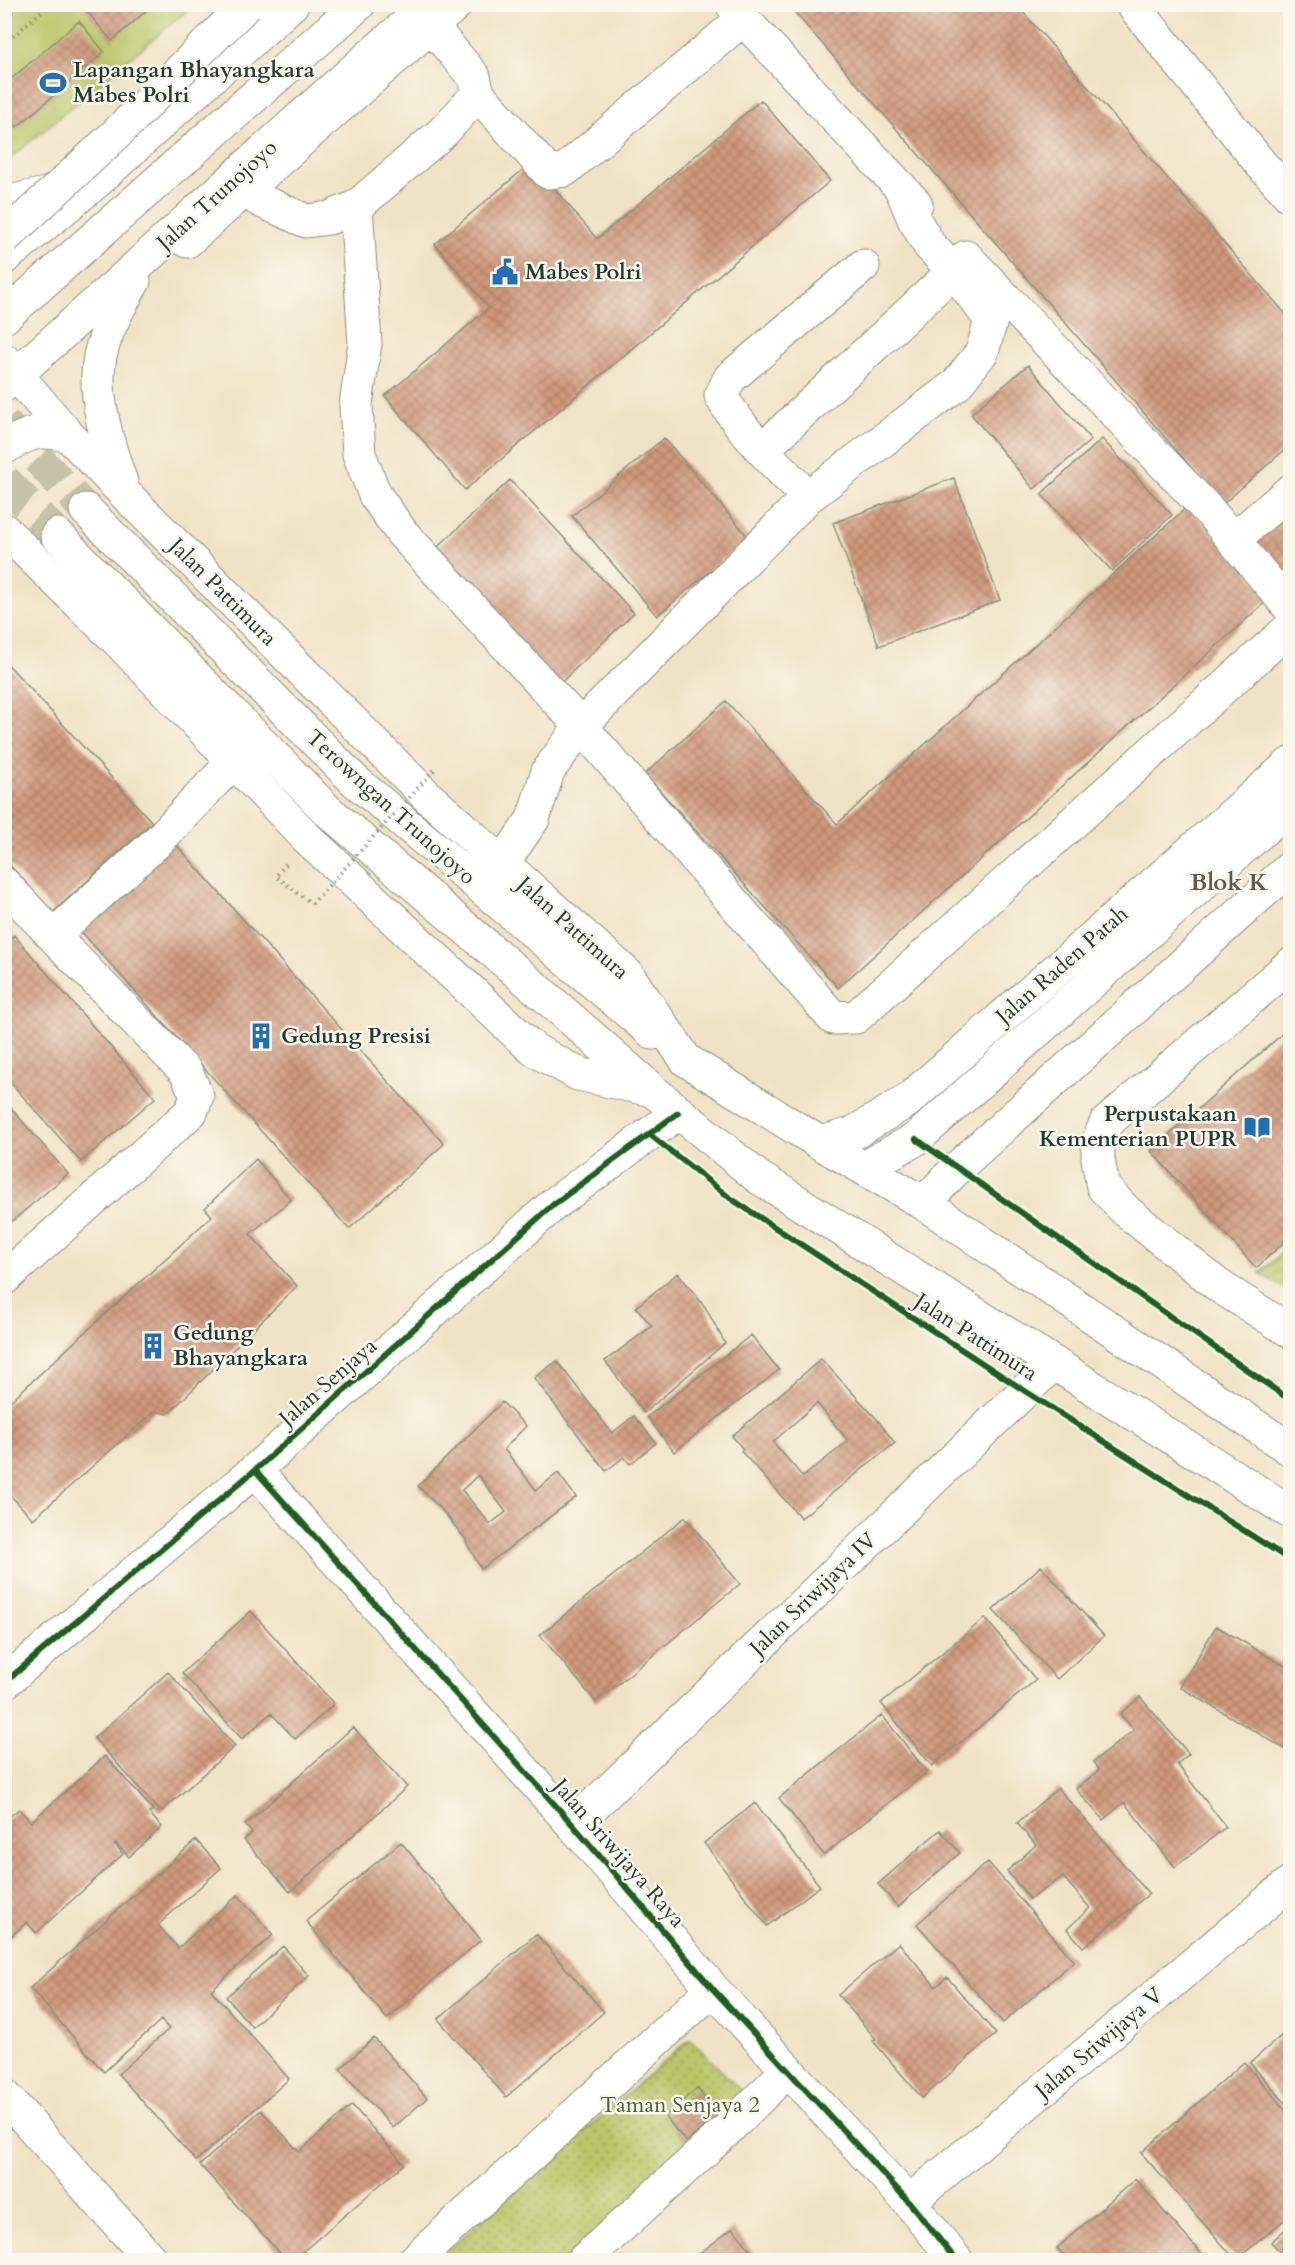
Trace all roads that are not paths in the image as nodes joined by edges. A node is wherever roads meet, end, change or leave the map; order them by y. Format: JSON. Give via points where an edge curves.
{"nodes":[{"id":1,"x":247,"y":4,"type":"edge"},
{"id":2,"x":292,"y":4,"type":"edge"},
{"id":3,"x":359,"y":4,"type":"edge"},
{"id":4,"x":1132,"y":4,"type":"edge"},
{"id":5,"x":430,"y":10,"type":"edge"},
{"id":6,"x":738,"y":12,"type":"edge"},
{"id":7,"x":478,"y":94,"type":"junction"},
{"id":8,"x":95,"y":183,"type":"junction"},
{"id":9,"x":240,"y":185,"type":"junction"},
{"id":10,"x":901,"y":188,"type":"junction"},
{"id":11,"x":1290,"y":196,"type":"edge"},
{"id":12,"x":4,"y":203,"type":"edge"},
{"id":13,"x":356,"y":207,"type":"junction"},
{"id":14,"x":4,"y":238,"type":"edge"},
{"id":15,"x":4,"y":258,"type":"edge"},
{"id":16,"x":145,"y":261,"type":"junction"},
{"id":17,"x":863,"y":266,"type":"dead end"},
{"id":18,"x":954,"y":271,"type":"junction"},
{"id":19,"x":4,"y":317,"type":"edge"},
{"id":20,"x":9,"y":373,"type":"edge"},
{"id":21,"x":69,"y":435,"type":"junction"},
{"id":22,"x":4,"y":448,"type":"edge"},
{"id":23,"x":762,"y":450,"type":"junction"},
{"id":24,"x":1290,"y":491,"type":"edge"},
{"id":25,"x":125,"y":494,"type":"junction"},
{"id":26,"x":808,"y":497,"type":"junction"},
{"id":27,"x":86,"y":510,"type":"tunnel mouth"},
{"id":28,"x":57,"y":535,"type":"tunnel mouth"},
{"id":29,"x":7,"y":536,"type":"edge"},
{"id":30,"x":1233,"y":540,"type":"junction"},
{"id":31,"x":1290,"y":608,"type":"edge"},
{"id":32,"x":1290,"y":628,"type":"edge"},
{"id":33,"x":581,"y":726,"type":"junction"},
{"id":34,"x":234,"y":761,"type":"junction"},
{"id":35,"x":1290,"y":764,"type":"edge"},
{"id":36,"x":1290,"y":806,"type":"edge"},
{"id":37,"x":502,"y":864,"type":"junction"},
{"id":38,"x":1290,"y":868,"type":"edge"},
{"id":39,"x":4,"y":884,"type":"edge"},
{"id":40,"x":53,"y":936,"type":"junction"},
{"id":41,"x":1290,"y":965,"type":"edge"},
{"id":42,"x":686,"y":1060,"type":"junction"},
{"id":43,"x":652,"y":1090,"type":"junction"},
{"id":44,"x":678,"y":1113,"type":"junction"},
{"id":45,"x":820,"y":1143,"type":"junction"},
{"id":46,"x":865,"y":1167,"type":"junction"},
{"id":47,"x":924,"y":1203,"type":"junction"},
{"id":48,"x":4,"y":1279,"type":"edge"},
{"id":49,"x":1290,"y":1331,"type":"edge"},
{"id":50,"x":1054,"y":1363,"type":"junction"},
{"id":51,"x":1290,"y":1449,"type":"edge"},
{"id":52,"x":255,"y":1470,"type":"junction"},
{"id":53,"x":1290,"y":1512,"type":"edge"},
{"id":54,"x":4,"y":1683,"type":"edge"},
{"id":55,"x":573,"y":1825,"type":"junction"},
{"id":56,"x":1290,"y":1883,"type":"edge"},
{"id":57,"x":713,"y":1989,"type":"junction"},
{"id":58,"x":788,"y":2070,"type":"junction"},
{"id":59,"x":4,"y":2095,"type":"edge"},
{"id":60,"x":909,"y":2202,"type":"junction"},
{"id":61,"x":151,"y":2260,"type":"edge"},
{"id":62,"x":415,"y":2260,"type":"edge"},
{"id":63,"x":584,"y":2260,"type":"edge"},
{"id":64,"x":956,"y":2260,"type":"edge"}],
"edges":[{"from":1,"to":14,"type":"main road","bridge":true},
{"from":2,"to":8,"type":"main road"},
{"from":3,"to":19,"type":"main road"},
{"from":4,"to":11,"type":"main road"},
{"from":5,"to":7,"type":"main road","via":[[474,77]]},
{"from":5,"to":9,"type":"main road","name":"Jalan Trunojoyo"},
{"from":6,"to":7,"type":"main road","via":[[565,170],[548,172]]},
{"from":6,"to":10,"type":"main road"},
{"from":7,"to":13,"type":"main road","via":[[443,132]]},
{"from":8,"to":12,"type":"main road"},
{"from":8,"to":15,"type":"main road"},
{"from":9,"to":13,"type":"main road","via":[[259,200],[306,221],[329,218]]},
{"from":9,"to":16,"type":"main road","name":"Jalan Trunojoyo"},
{"from":10,"to":18,"type":"main road","via":[[929,245]]},
{"from":10,"to":30,"type":"main road"},
{"from":13,"to":33,"type":"main road","via":[[365,344],[356,405],[359,454],[375,495],[402,533]]},
{"from":16,"to":20,"type":"main road","name":"Jalan Trunojoyo"},
{"from":16,"to":25,"type":"main road","via":[[113,317],[100,357],[99,392],[105,437]]},
{"from":17,"to":23,"type":"main road","via":[[730,378],[721,396]]},
{"from":18,"to":23,"type":"main road"},
{"from":18,"to":26,"type":"main road","via":[[991,320],[982,352],[956,385]]},
{"from":20,"to":21,"type":"main road","name":"Jalan Pattimura"},
{"from":21,"to":22,"type":"main road","via":[[47,430],[27,434]]},
{"from":21,"to":25,"type":"main road","name":"Jalan Pattimura"},
{"from":23,"to":26,"type":"main road"},
{"from":24,"to":30,"type":"main road"},
{"from":25,"to":37,"type":"main road","name":"Jalan Pattimura","via":[[428,797]]},
{"from":26,"to":33,"type":"main road"},
{"from":27,"to":42,"type":"main road","name":"Terowngan Trunojoyo","via":[[354,780]]},
{"from":28,"to":43,"type":"main road","name":"Terowngan Trunojoyo","via":[[327,810]]},
{"from":29,"to":34,"type":"main road","name":"Jalan Pattimura","via":[[118,641]]},
{"from":30,"to":31,"type":"main road"},
{"from":32,"to":33,"type":"main road","via":[[856,1017],[833,1018],[820,1005]]},
{"from":33,"to":37,"type":"main road","via":[[549,771],[533,819]]},
{"from":34,"to":40,"type":"main road","via":[[157,842]]},
{"from":34,"to":43,"type":"main road","name":"Jalan Pattimura","via":[[306,837],[533,1049],[578,1074]]},
{"from":35,"to":45,"type":"main road","name":"Jalan Raden Patah","via":[[907,1101],[852,1134]]},
{"from":36,"to":46,"type":"main road","name":"Jalan Raden Patah","via":[[916,1139]]},
{"from":37,"to":42,"type":"main road","name":"Jalan Pattimura","via":[[627,974]]},
{"from":38,"to":47,"type":"main road","via":[[957,1168]]},
{"from":39,"to":40,"type":"main road"},
{"from":40,"to":48,"type":"main road","via":[[186,1072],[196,1095],[191,1112]]},
{"from":41,"to":49,"type":"main road","via":[[1106,1123],[1098,1142],[1103,1187],[1126,1211],[1219,1286]]},
{"from":42,"to":45,"type":"main road","name":"Jalan Pattimura"},
{"from":43,"to":44,"type":"main road","name":"Jalan Pattimura"},
{"from":44,"to":50,"type":"main road","name":"Jalan Pattimura","via":[[758,1177]]},
{"from":44,"to":52,"type":"main road","name":"Jalan Senjaya","via":[[554,1204]]},
{"from":45,"to":46,"type":"main road","name":"Jalan Pattimura"},
{"from":46,"to":47,"type":"main road","name":"Jalan Pattimura"},
{"from":47,"to":51,"type":"main road","name":"Jalan Pattimura"},
{"from":50,"to":53,"type":"main road","name":"Jalan Pattimura"},
{"from":50,"to":55,"type":"main road","name":"Jalan Sriwijaya IV"},
{"from":52,"to":54,"type":"main road","name":"Jalan Senjaya"},
{"from":52,"to":55,"type":"main road","name":"Jalan Sriwijaya Raya"},
{"from":55,"to":57,"type":"main road","name":"Jalan Sriwijaya Raya"},
{"from":56,"to":60,"type":"main road","name":"Jalan Sriwijaya V"},
{"from":57,"to":58,"type":"main road","name":"Jalan Sriwijaya Raya"},
{"from":57,"to":62,"type":"main road"},
{"from":58,"to":60,"type":"main road","name":"Jalan Sriwijaya Raya"},
{"from":58,"to":63,"type":"main road"},
{"from":59,"to":61,"type":"main road"},
{"from":60,"to":64,"type":"main road","name":"Jalan Sriwijaya Raya"}]}
